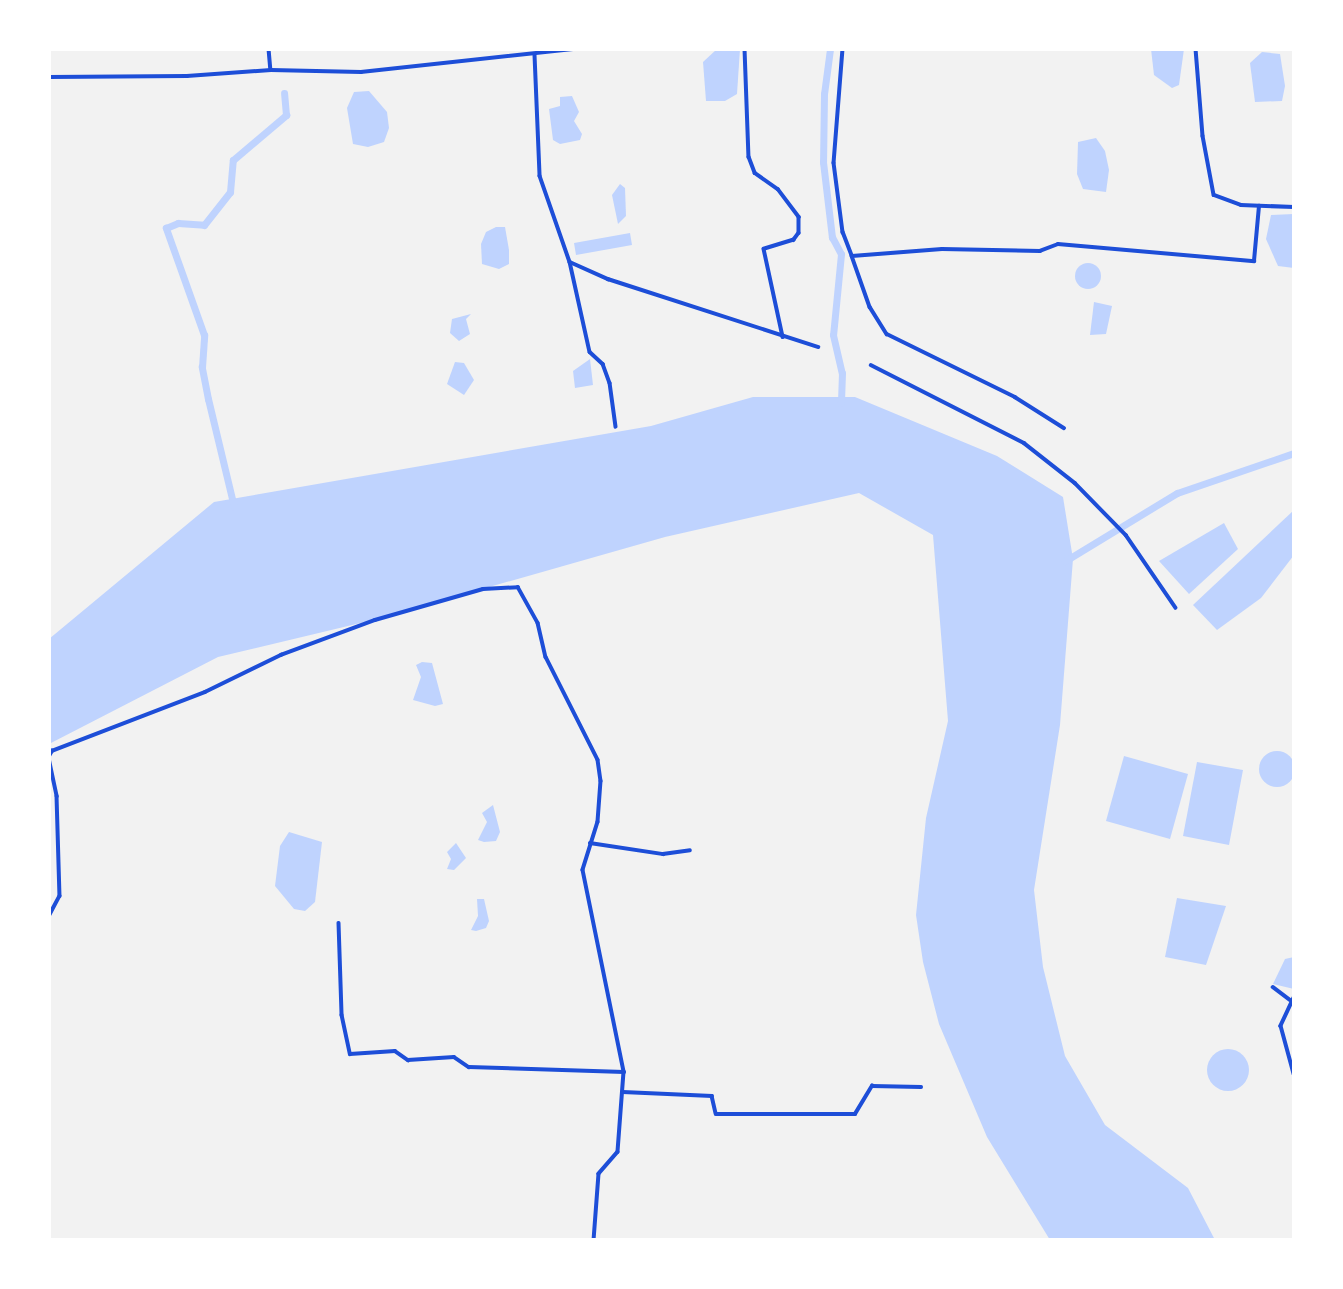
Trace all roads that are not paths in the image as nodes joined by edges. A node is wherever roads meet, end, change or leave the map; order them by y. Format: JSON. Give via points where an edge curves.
{"nodes":[{"id":1,"x":269,"y":49,"type":"edge"},
{"id":2,"x":573,"y":49,"type":"edge"},
{"id":3,"x":745,"y":49,"type":"edge"},
{"id":4,"x":843,"y":49,"type":"edge"},
{"id":5,"x":1196,"y":49,"type":"edge"},
{"id":6,"x":535,"y":55,"type":"junction"},
{"id":7,"x":271,"y":70,"type":"junction"},
{"id":8,"x":49,"y":77,"type":"edge"},
{"id":9,"x":1259,"y":206,"type":"junction"},
{"id":10,"x":1294,"y":207,"type":"edge"},
{"id":11,"x":852,"y":256,"type":"junction"},
{"id":12,"x":570,"y":262,"type":"junction"},
{"id":13,"x":783,"y":337,"type":"junction"},
{"id":14,"x":818,"y":347,"type":"dead end"},
{"id":15,"x":871,"y":365,"type":"dead end"},
{"id":16,"x":616,"y":427,"type":"dead end"},
{"id":17,"x":1064,"y":428,"type":"dead end"},
{"id":18,"x":1176,"y":608,"type":"dead end"},
{"id":19,"x":49,"y":757,"type":"edge"},
{"id":20,"x":590,"y":843,"type":"junction"},
{"id":21,"x":690,"y":850,"type":"dead end"},
{"id":22,"x":49,"y":916,"type":"edge"},
{"id":23,"x":339,"y":923,"type":"dead end"},
{"id":24,"x":1273,"y":987,"type":"dead end"},
{"id":25,"x":1292,"y":999,"type":"edge"},
{"id":26,"x":624,"y":1072,"type":"junction"},
{"id":27,"x":1294,"y":1074,"type":"edge"},
{"id":28,"x":921,"y":1087,"type":"dead end"},
{"id":29,"x":623,"y":1092,"type":"junction"},
{"id":30,"x":594,"y":1240,"type":"edge"}],
"edges":[{"from":1,"to":7,"type":"street"},
{"from":2,"to":6,"type":"street"},
{"from":3,"to":13,"type":"street","via":[[749,157],[755,173],[778,189],[799,217],[794,240],[764,249]]},
{"from":4,"to":11,"type":"street","via":[[834,163],[843,232]]},
{"from":5,"to":9,"type":"street","via":[[1209,186],[1223,201]]},
{"from":6,"to":7,"type":"street","via":[[361,72]]},
{"from":6,"to":12,"type":"street","via":[[540,176]]},
{"from":7,"to":8,"type":"street"},
{"from":9,"to":10,"type":"street"},
{"from":9,"to":11,"type":"street","via":[[1254,261],[1058,244],[1040,251],[942,249]]},
{"from":11,"to":17,"type":"street","via":[[870,307],[887,334],[1015,397]]},
{"from":12,"to":13,"type":"street"},
{"from":12,"to":16,"type":"street","via":[[590,352],[603,364],[610,383]]},
{"from":13,"to":14,"type":"street"},
{"from":15,"to":18,"type":"street","via":[[1024,443],[1075,482],[1126,536]]},
{"from":19,"to":20,"type":"street","via":[[52,751],[84,742],[281,655],[374,620],[512,585],[528,601],[546,657],[598,760],[598,822]]},
{"from":19,"to":22,"type":"street","via":[[57,796],[60,895]]},
{"from":20,"to":21,"type":"street","via":[[663,854]]},
{"from":20,"to":26,"type":"street","via":[[583,870]]},
{"from":23,"to":26,"type":"street","via":[[342,1015],[350,1054],[395,1051],[408,1060],[454,1057],[469,1067]]},
{"from":24,"to":25,"type":"street"},
{"from":25,"to":27,"type":"street","via":[[1281,1026]]},
{"from":26,"to":29,"type":"street"},
{"from":28,"to":29,"type":"street","via":[[872,1086],[855,1114],[716,1114],[712,1096]]},
{"from":29,"to":30,"type":"street","via":[[618,1152],[599,1174]]}]}
